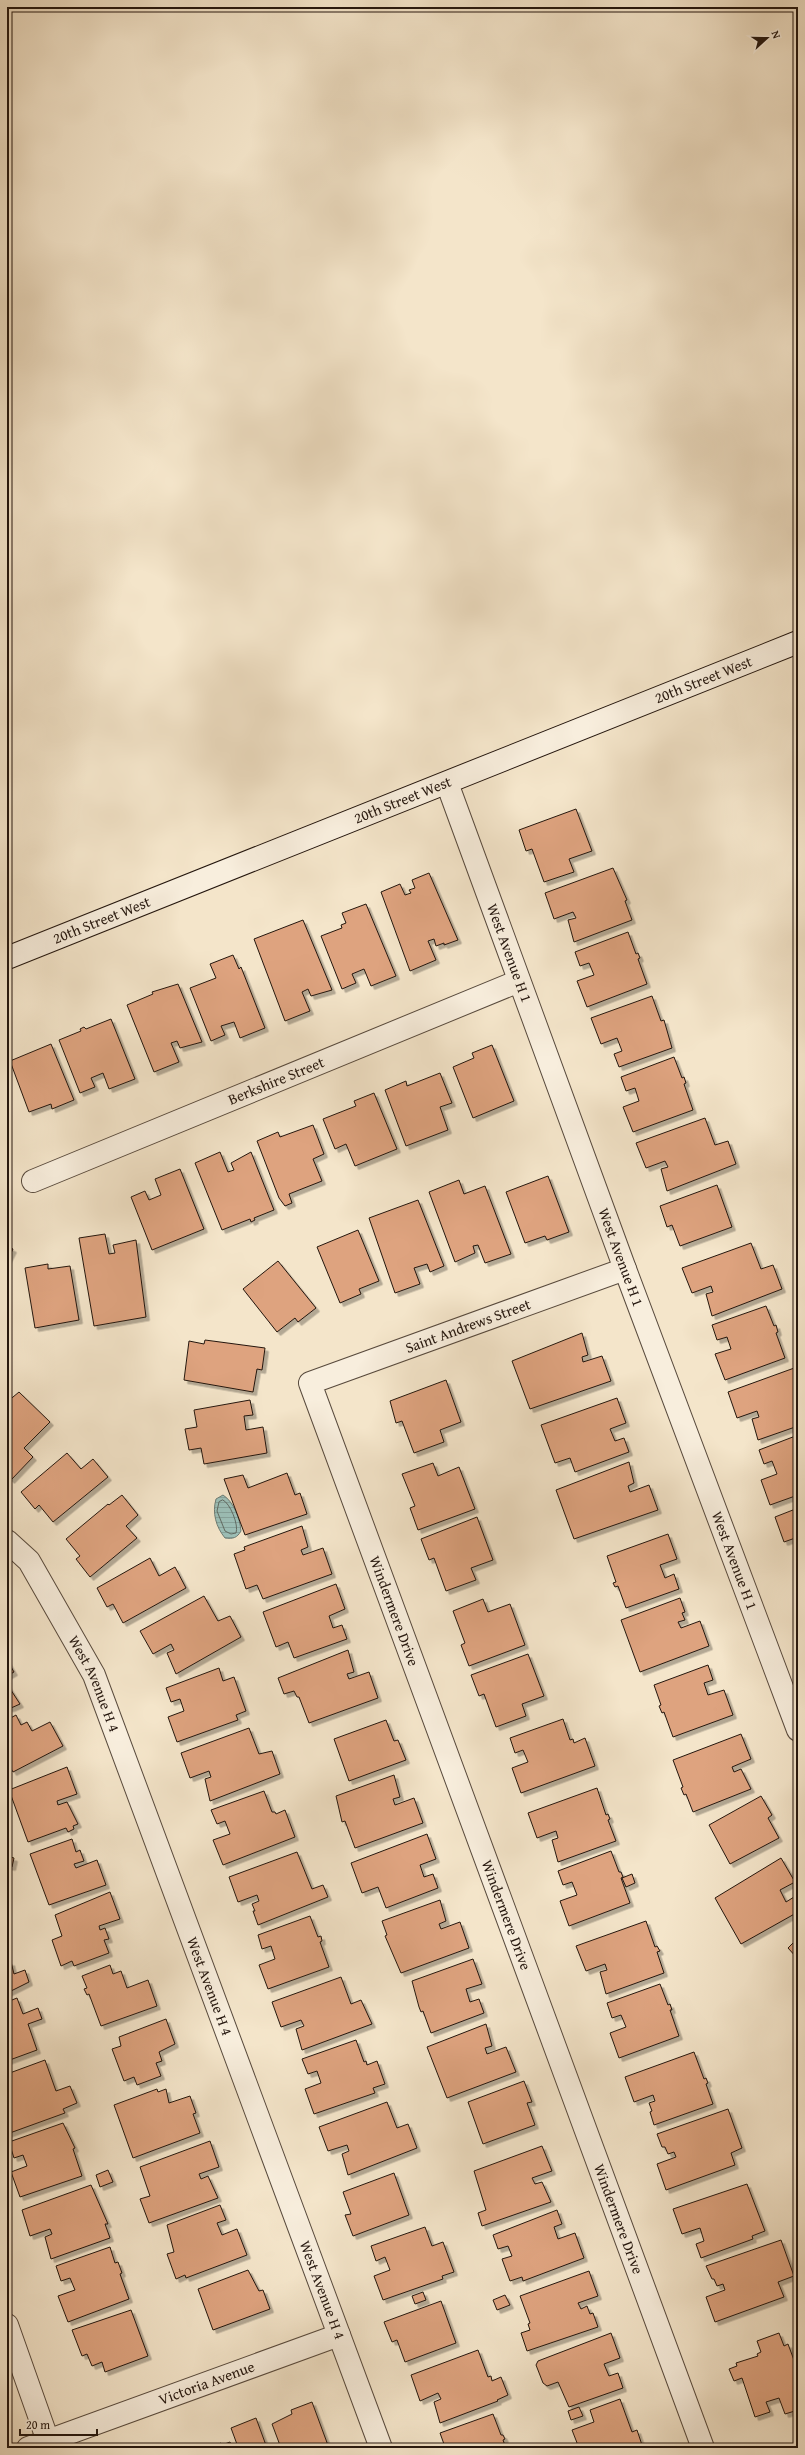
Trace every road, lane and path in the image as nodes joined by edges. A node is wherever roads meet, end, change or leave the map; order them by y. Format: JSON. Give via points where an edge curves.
{"nodes":[{"id":1,"x":798,"y":642,"type":"edge"},
{"id":2,"x":448,"y":783,"type":"junction"},
{"id":3,"x":7,"y":958,"type":"edge"},
{"id":4,"x":519,"y":981,"type":"junction"},
{"id":5,"x":33,"y":1181,"type":"dead end"},
{"id":6,"x":625,"y":1269,"type":"junction"},
{"id":7,"x":310,"y":1383,"type":"joint"},
{"id":8,"x":7,"y":1541,"type":"edge"},
{"id":9,"x":798,"y":1730,"type":"edge"},
{"id":10,"x":7,"y":2326,"type":"edge"},
{"id":11,"x":339,"y":2336,"type":"junction"},
{"id":12,"x":38,"y":2445,"type":"edge"},
{"id":13,"x":381,"y":2448,"type":"edge"},
{"id":14,"x":703,"y":2448,"type":"edge"}],
"edges":[{"from":1,"to":2,"type":"street","name":"20th Street West"},
{"from":2,"to":3,"type":"street","name":"20th Street West"},
{"from":2,"to":4,"type":"street","name":"West Avenue H 1"},
{"from":4,"to":5,"type":"street","name":"Berkshire Street"},
{"from":4,"to":6,"type":"street","name":"West Avenue H 1"},
{"from":6,"to":7,"type":"street","name":"Saint Andrews Street"},
{"from":6,"to":9,"type":"street","name":"West Avenue H 1"},
{"from":7,"to":14,"type":"street","name":"Windermere Drive"},
{"from":8,"to":11,"type":"street","name":"West Avenue H 4","via":[[30,1561],[94,1675]]},
{"from":10,"to":12,"type":"street"},
{"from":11,"to":12,"type":"street","name":"Victoria Avenue"},
{"from":11,"to":13,"type":"street","name":"West Avenue H 4"}]}
